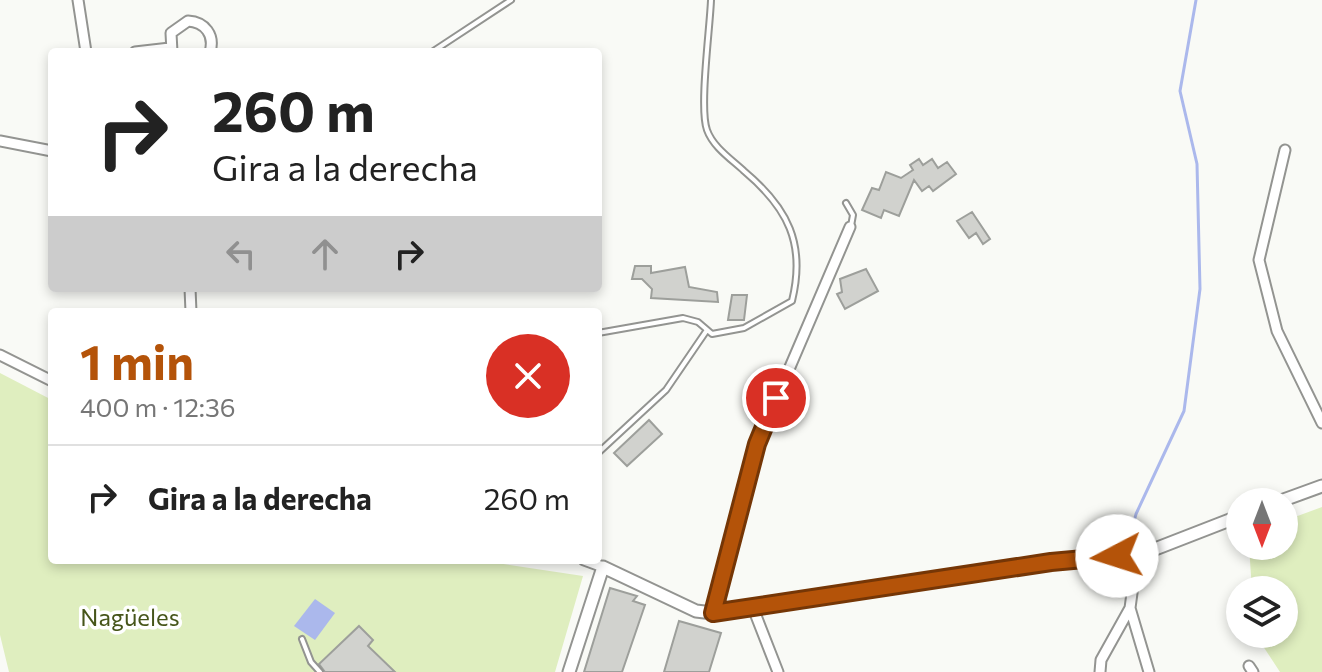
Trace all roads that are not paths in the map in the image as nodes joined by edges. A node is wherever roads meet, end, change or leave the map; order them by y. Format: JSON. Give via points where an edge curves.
{"nodes":[{"id":1,"x":78,"y":0,"type":"edge"},
{"id":2,"x":511,"y":0,"type":"edge"},
{"id":3,"x":711,"y":0,"type":"edge"},
{"id":4,"x":85,"y":48,"type":"edge"},
{"id":5,"x":171,"y":48,"type":"edge"},
{"id":6,"x":210,"y":48,"type":"edge"},
{"id":7,"x":438,"y":48,"type":"edge"},
{"id":8,"x":0,"y":141,"type":"edge"},
{"id":9,"x":48,"y":150,"type":"edge"},
{"id":10,"x":1285,"y":150,"type":"dead end"},
{"id":11,"x":846,"y":203,"type":"dead end"},
{"id":12,"x":850,"y":227,"type":"joint"},
{"id":13,"x":707,"y":330,"type":"junction"},
{"id":14,"x":602,"y":332,"type":"edge"},
{"id":15,"x":0,"y":355,"type":"edge"},
{"id":16,"x":48,"y":379,"type":"edge"},
{"id":17,"x":1322,"y":423,"type":"edge"},
{"id":18,"x":602,"y":449,"type":"edge"},
{"id":19,"x":1322,"y":486,"type":"edge"},
{"id":20,"x":1298,"y":495,"type":"edge"},
{"id":21,"x":1226,"y":521,"type":"edge"},
{"id":22,"x":1137,"y":556,"type":"junction"},
{"id":23,"x":595,"y":564,"type":"edge"},
{"id":24,"x":603,"y":567,"type":"junction"},
{"id":25,"x":753,"y":608,"type":"junction"},
{"id":26,"x":1130,"y":608,"type":"junction"},
{"id":27,"x":713,"y":613,"type":"junction"},
{"id":28,"x":302,"y":639,"type":"dead end"},
{"id":29,"x":320,"y":672,"type":"edge"},
{"id":30,"x":569,"y":672,"type":"edge"},
{"id":31,"x":778,"y":672,"type":"edge"},
{"id":32,"x":1100,"y":672,"type":"edge"},
{"id":33,"x":1149,"y":672,"type":"edge"}],
"edges":[{"from":1,"to":4,"type":"street"},
{"from":2,"to":7,"type":"lane"},
{"from":3,"to":13,"type":"lane","via":[[705,124],[719,149],[756,181],[790,224],[798,252],[792,301],[744,328],[712,334]]},
{"from":5,"to":6,"type":"street","via":[[176,27],[195,22],[211,36]]},
{"from":8,"to":9,"type":"street"},
{"from":10,"to":17,"type":"street","via":[[1259,260],[1277,331]]},
{"from":11,"to":12,"type":"lane","via":[[853,215]]},
{"from":12,"to":27,"type":"street","via":[[757,444]]},
{"from":13,"to":14,"type":"lane","via":[[683,318]]},
{"from":13,"to":18,"type":"lane","via":[[666,390]]},
{"from":15,"to":16,"type":"street"},
{"from":19,"to":20,"type":"street"},
{"from":21,"to":22,"type":"street"},
{"from":22,"to":25,"type":"street","via":[[1051,562]]},
{"from":22,"to":26,"type":"street"},
{"from":23,"to":24,"type":"street"},
{"from":24,"to":27,"type":"street","via":[[696,611]]},
{"from":24,"to":30,"type":"street"},
{"from":25,"to":27,"type":"street"},
{"from":25,"to":31,"type":"street"},
{"from":26,"to":32,"type":"street","via":[[1101,660]]},
{"from":26,"to":33,"type":"street"},
{"from":28,"to":29,"type":"lane"}]}
